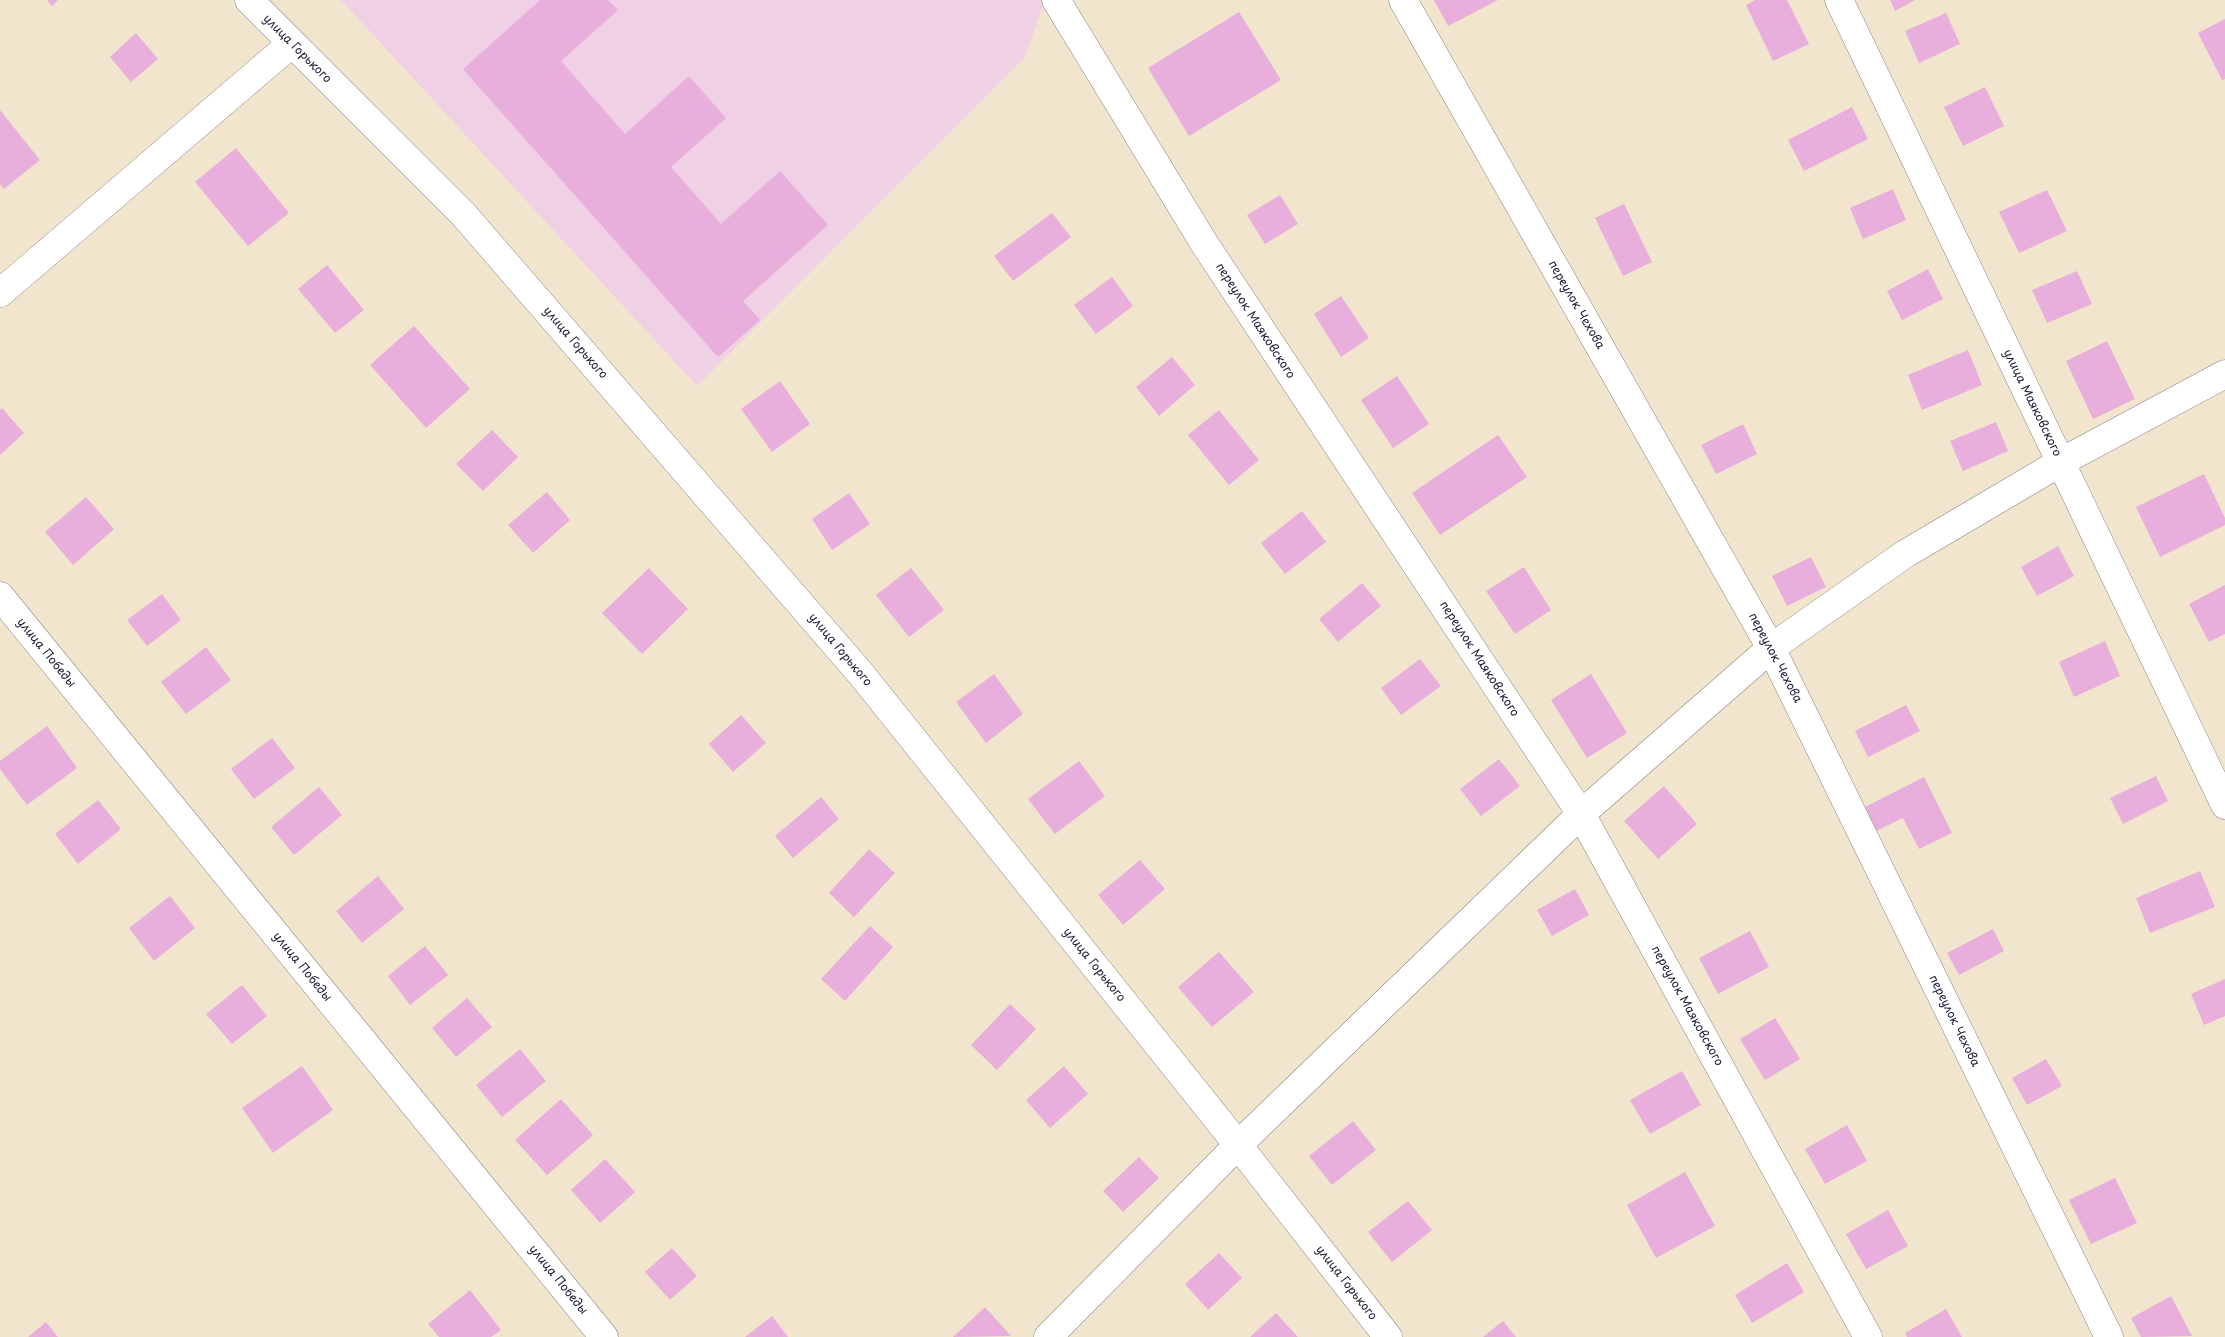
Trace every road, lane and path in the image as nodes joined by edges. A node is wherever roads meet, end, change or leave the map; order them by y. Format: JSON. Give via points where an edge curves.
{"nodes":[{"id":1,"x":249,"y":0,"type":"edge"},
{"id":2,"x":1056,"y":0,"type":"edge"},
{"id":3,"x":1403,"y":0,"type":"edge"},
{"id":4,"x":1839,"y":0,"type":"edge"},
{"id":5,"x":291,"y":44,"type":"junction"},
{"id":6,"x":0,"y":293,"type":"edge"},
{"id":7,"x":2225,"y":374,"type":"edge"},
{"id":8,"x":2061,"y":462,"type":"junction"},
{"id":9,"x":0,"y":596,"type":"edge"},
{"id":10,"x":1771,"y":648,"type":"junction"},
{"id":11,"x":2225,"y":805,"type":"edge"},
{"id":12,"x":1582,"y":814,"type":"junction"},
{"id":13,"x":1238,"y":1145,"type":"junction"},
{"id":14,"x":604,"y":1337,"type":"edge"},
{"id":15,"x":1048,"y":1337,"type":"edge"},
{"id":16,"x":1388,"y":1337,"type":"edge"},
{"id":17,"x":1868,"y":1337,"type":"edge"},
{"id":18,"x":2109,"y":1337,"type":"edge"}],
"edges":[{"from":1,"to":5,"type":"street","name":"улица Горького"},
{"from":2,"to":12,"type":"street","name":"переулок Маяковского","via":[[1204,243]]},
{"from":3,"to":10,"type":"street","name":"переулок Чехова"},
{"from":4,"to":8,"type":"street","name":"улица Маяковского"},
{"from":5,"to":6,"type":"street"},
{"from":5,"to":13,"type":"street","name":"улица Горького","via":[[464,215],[861,674]]},
{"from":7,"to":8,"type":"street"},
{"from":8,"to":10,"type":"street","via":[[1905,554]]},
{"from":8,"to":11,"type":"street","name":"улица Маяковского"},
{"from":9,"to":14,"type":"street","name":"улица Победы"},
{"from":10,"to":12,"type":"street"},
{"from":10,"to":18,"type":"street","name":"переулок Чехова"},
{"from":12,"to":13,"type":"street"},
{"from":12,"to":17,"type":"street","name":"переулок Маяковского"},
{"from":13,"to":15,"type":"street"},
{"from":13,"to":16,"type":"street","name":"улица Горького"}]}
